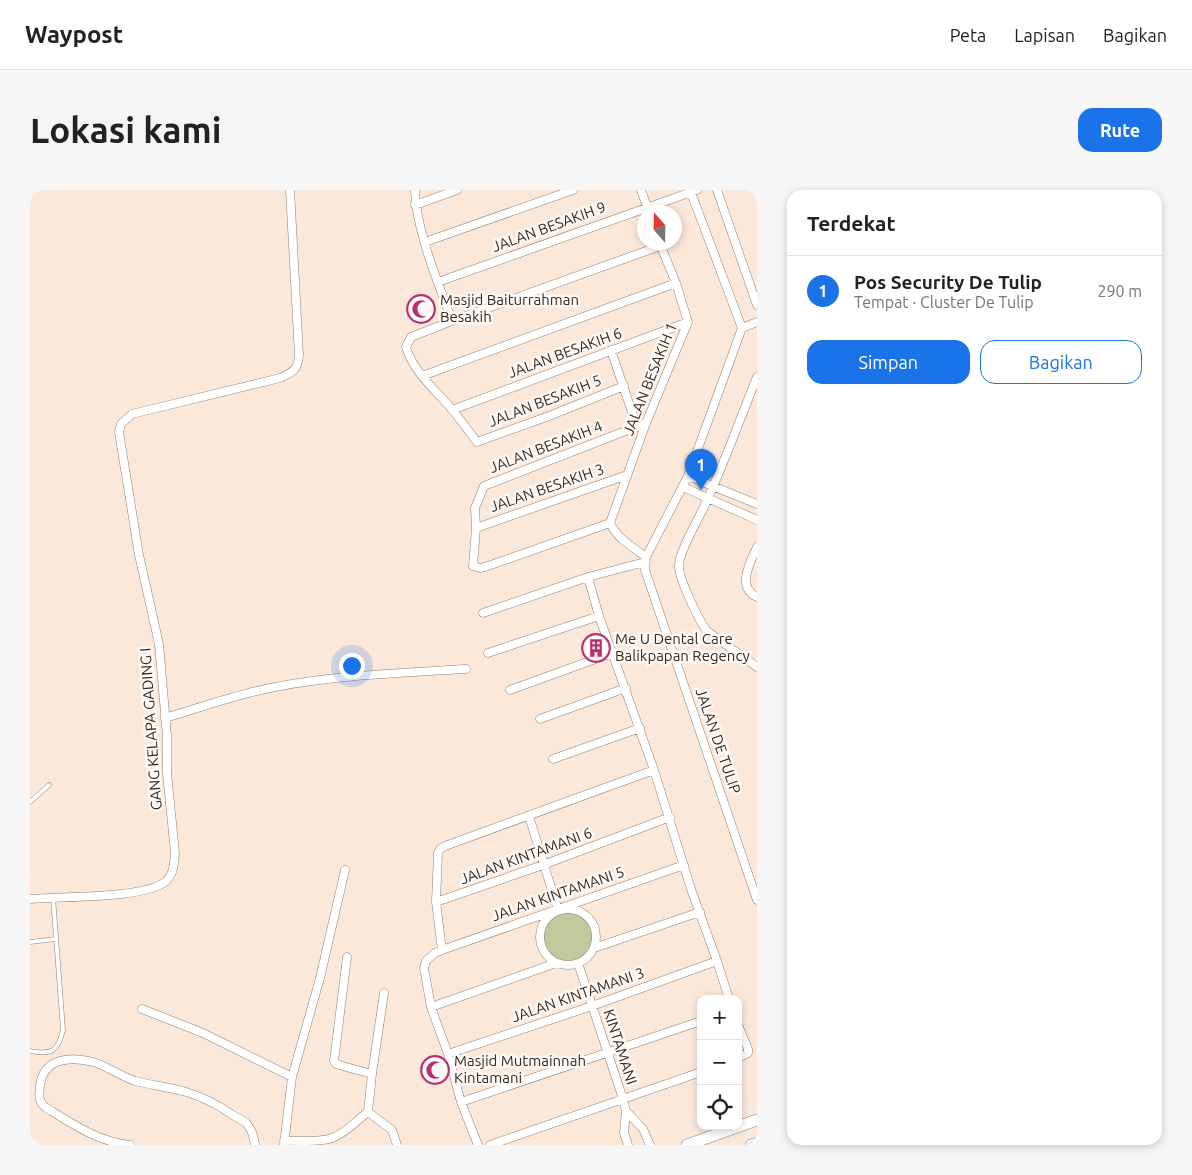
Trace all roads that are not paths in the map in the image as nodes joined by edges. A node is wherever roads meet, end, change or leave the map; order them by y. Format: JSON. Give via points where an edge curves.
{"nodes":[{"id":1,"x":290,"y":190,"type":"edge"},
{"id":2,"x":415,"y":190,"type":"edge"},
{"id":3,"x":457,"y":190,"type":"edge"},
{"id":4,"x":573,"y":190,"type":"edge"},
{"id":5,"x":641,"y":190,"type":"edge"},
{"id":6,"x":717,"y":190,"type":"edge"},
{"id":7,"x":693,"y":191,"type":"edge"},
{"id":8,"x":415,"y":205,"type":"junction"},
{"id":9,"x":646,"y":205,"type":"edge"},
{"id":10,"x":660,"y":205,"type":"edge"},
{"id":11,"x":637,"y":214,"type":"edge"},
{"id":12,"x":425,"y":242,"type":"junction"},
{"id":13,"x":644,"y":250,"type":"edge"},
{"id":14,"x":662,"y":250,"type":"edge"},
{"id":15,"x":438,"y":282,"type":"junction"},
{"id":16,"x":676,"y":283,"type":"junction"},
{"id":17,"x":757,"y":304,"type":"edge"},
{"id":18,"x":452,"y":322,"type":"junction"},
{"id":19,"x":688,"y":322,"type":"junction"},
{"id":20,"x":757,"y":322,"type":"edge"},
{"id":21,"x":742,"y":328,"type":"junction"},
{"id":22,"x":611,"y":350,"type":"junction"},
{"id":23,"x":422,"y":376,"type":"junction"},
{"id":24,"x":757,"y":377,"type":"edge"},
{"id":25,"x":624,"y":386,"type":"junction"},
{"id":26,"x":452,"y":410,"type":"junction"},
{"id":27,"x":646,"y":423,"type":"junction"},
{"id":28,"x":637,"y":427,"type":"junction"},
{"id":29,"x":627,"y":474,"type":"junction"},
{"id":30,"x":688,"y":476,"type":"junction"},
{"id":31,"x":714,"y":485,"type":"junction"},
{"id":32,"x":683,"y":487,"type":"junction"},
{"id":33,"x":708,"y":499,"type":"junction"},
{"id":34,"x":757,"y":504,"type":"edge"},
{"id":35,"x":757,"y":520,"type":"edge"},
{"id":36,"x":610,"y":523,"type":"junction"},
{"id":37,"x":476,"y":528,"type":"junction"},
{"id":38,"x":757,"y":547,"type":"edge"},
{"id":39,"x":645,"y":559,"type":"junction"},
{"id":40,"x":588,"y":578,"type":"junction"},
{"id":41,"x":757,"y":597,"type":"edge"},
{"id":42,"x":482,"y":613,"type":"dead end"},
{"id":43,"x":599,"y":616,"type":"junction"},
{"id":44,"x":612,"y":653,"type":"junction"},
{"id":45,"x":488,"y":654,"type":"dead end"},
{"id":46,"x":757,"y":667,"type":"edge"},
{"id":47,"x":466,"y":669,"type":"dead end"},
{"id":48,"x":626,"y":688,"type":"junction"},
{"id":49,"x":510,"y":690,"type":"dead end"},
{"id":50,"x":165,"y":718,"type":"junction"},
{"id":51,"x":540,"y":719,"type":"dead end"},
{"id":52,"x":640,"y":728,"type":"junction"},
{"id":53,"x":553,"y":759,"type":"dead end"},
{"id":54,"x":654,"y":770,"type":"junction"},
{"id":55,"x":49,"y":785,"type":"dead end"},
{"id":56,"x":30,"y":802,"type":"edge"},
{"id":57,"x":528,"y":816,"type":"junction"},
{"id":58,"x":670,"y":817,"type":"junction"},
{"id":59,"x":543,"y":865,"type":"junction"},
{"id":60,"x":684,"y":865,"type":"junction"},
{"id":61,"x":344,"y":870,"type":"dead end"},
{"id":62,"x":53,"y":897,"type":"junction"},
{"id":63,"x":30,"y":899,"type":"edge"},
{"id":64,"x":757,"y":900,"type":"edge"},
{"id":65,"x":436,"y":902,"type":"junction"},
{"id":66,"x":558,"y":909,"type":"junction"},
{"id":67,"x":700,"y":912,"type":"junction"},
{"id":68,"x":56,"y":939,"type":"junction"},
{"id":69,"x":30,"y":942,"type":"edge"},
{"id":70,"x":594,"y":948,"type":"junction"},
{"id":71,"x":442,"y":950,"type":"junction"},
{"id":72,"x":348,"y":957,"type":"dead end"},
{"id":73,"x":717,"y":960,"type":"junction"},
{"id":74,"x":556,"y":962,"type":"junction"},
{"id":75,"x":578,"y":963,"type":"junction"},
{"id":76,"x":384,"y":993,"type":"dead end"},
{"id":77,"x":728,"y":995,"type":"edge"},
{"id":78,"x":592,"y":1006,"type":"junction"},
{"id":79,"x":431,"y":1007,"type":"junction"},
{"id":80,"x":142,"y":1009,"type":"dead end"},
{"id":81,"x":697,"y":1022,"type":"edge"},
{"id":82,"x":742,"y":1034,"type":"edge"},
{"id":83,"x":30,"y":1051,"type":"edge"},
{"id":84,"x":608,"y":1052,"type":"junction"},
{"id":85,"x":448,"y":1054,"type":"junction"},
{"id":86,"x":742,"y":1056,"type":"edge"},
{"id":87,"x":697,"y":1073,"type":"edge"},
{"id":88,"x":372,"y":1074,"type":"junction"},
{"id":89,"x":292,"y":1077,"type":"junction"},
{"id":90,"x":623,"y":1099,"type":"junction"},
{"id":91,"x":462,"y":1102,"type":"junction"},
{"id":92,"x":626,"y":1111,"type":"junction"},
{"id":93,"x":368,"y":1112,"type":"junction"},
{"id":94,"x":757,"y":1120,"type":"edge"},
{"id":95,"x":284,"y":1143,"type":"edge"},
{"id":96,"x":757,"y":1143,"type":"edge"},
{"id":97,"x":121,"y":1144,"type":"edge"},
{"id":98,"x":130,"y":1145,"type":"edge"},
{"id":99,"x":255,"y":1145,"type":"edge"},
{"id":100,"x":397,"y":1145,"type":"edge"},
{"id":101,"x":478,"y":1145,"type":"edge"},
{"id":102,"x":490,"y":1145,"type":"edge"},
{"id":103,"x":628,"y":1145,"type":"edge"},
{"id":104,"x":650,"y":1145,"type":"edge"},
{"id":105,"x":687,"y":1145,"type":"edge"},
{"id":106,"x":751,"y":1145,"type":"edge"}],
"edges":[{"from":1,"to":50,"type":"street","name":"GANG KELAPA GADING I","via":[[299,354],[295,370],[280,378],[132,414],[121,424],[119,432],[139,555],[159,644]]},
{"from":2,"to":8,"type":"street"},
{"from":3,"to":8,"type":"street"},
{"from":4,"to":12,"type":"street"},
{"from":5,"to":9,"type":"street"},
{"from":6,"to":17,"type":"street"},
{"from":7,"to":10,"type":"street","name":"JALAN BESAKIH 9"},
{"from":7,"to":21,"type":"street"},
{"from":8,"to":12,"type":"street"},
{"from":11,"to":15,"type":"street","name":"JALAN BESAKIH 9"},
{"from":12,"to":15,"type":"street"},
{"from":13,"to":18,"type":"street"},
{"from":14,"to":16,"type":"street","name":"JALAN BESAKIH 1"},
{"from":15,"to":18,"type":"street"},
{"from":16,"to":19,"type":"street","name":"JALAN BESAKIH 1"},
{"from":16,"to":23,"type":"street"},
{"from":18,"to":23,"type":"street","via":[[417,334],[407,342],[409,359]]},
{"from":19,"to":22,"type":"street","name":"JALAN BESAKIH 6"},
{"from":19,"to":27,"type":"street","name":"JALAN BESAKIH 1"},
{"from":20,"to":21,"type":"street"},
{"from":21,"to":30,"type":"street"},
{"from":22,"to":25,"type":"street"},
{"from":22,"to":26,"type":"street","name":"JALAN BESAKIH 6"},
{"from":23,"to":26,"type":"street"},
{"from":24,"to":31,"type":"street"},
{"from":25,"to":26,"type":"street","name":"JALAN BESAKIH 5","via":[[477,442]]},
{"from":25,"to":28,"type":"street"},
{"from":27,"to":28,"type":"street","name":"JALAN BESAKIH 4"},
{"from":27,"to":29,"type":"street","name":"JALAN BESAKIH 1"},
{"from":28,"to":37,"type":"street","name":"JALAN BESAKIH 4","via":[[484,486],[475,508]]},
{"from":29,"to":36,"type":"street","name":"JALAN BESAKIH 1"},
{"from":29,"to":37,"type":"street","name":"JALAN BESAKIH 3"},
{"from":30,"to":31,"type":"street"},
{"from":30,"to":32,"type":"street"},
{"from":31,"to":33,"type":"street"},
{"from":31,"to":34,"type":"street"},
{"from":32,"to":33,"type":"street"},
{"from":32,"to":39,"type":"street"},
{"from":33,"to":35,"type":"street"},
{"from":33,"to":46,"type":"street","via":[[683,552],[679,565],[681,577],[701,624]]},
{"from":36,"to":37,"type":"street","via":[[480,568],[473,566]]},
{"from":36,"to":39,"type":"street","via":[[618,536]]},
{"from":38,"to":41,"type":"street","via":[[746,574],[746,587]]},
{"from":39,"to":40,"type":"street"},
{"from":39,"to":64,"type":"street","name":"JALAN DE TULIP","via":[[645,570]]},
{"from":40,"to":42,"type":"street"},
{"from":40,"to":43,"type":"street"},
{"from":43,"to":44,"type":"street"},
{"from":43,"to":45,"type":"street"},
{"from":44,"to":48,"type":"street"},
{"from":44,"to":49,"type":"street"},
{"from":47,"to":50,"type":"street","via":[[370,675],[276,687]]},
{"from":48,"to":51,"type":"street"},
{"from":48,"to":52,"type":"street"},
{"from":50,"to":62,"type":"street","name":"GANG KELAPA GADING I","via":[[175,853],[170,876],[149,889],[127,893]]},
{"from":52,"to":53,"type":"street"},
{"from":52,"to":54,"type":"street"},
{"from":54,"to":57,"type":"street"},
{"from":54,"to":58,"type":"street"},
{"from":55,"to":56,"type":"lane"},
{"from":57,"to":59,"type":"street"},
{"from":57,"to":65,"type":"street","via":[[440,849]]},
{"from":58,"to":59,"type":"street","name":"JALAN KINTAMANI 6"},
{"from":58,"to":60,"type":"street"},
{"from":59,"to":65,"type":"street","name":"JALAN KINTAMANI 6"},
{"from":59,"to":66,"type":"street"},
{"from":60,"to":66,"type":"street","name":"JALAN KINTAMANI 5"},
{"from":60,"to":67,"type":"street"},
{"from":61,"to":89,"type":"street","via":[[320,978]]},
{"from":62,"to":63,"type":"street","name":"GANG KELAPA GADING I"},
{"from":62,"to":68,"type":"lane"},
{"from":65,"to":71,"type":"street"},
{"from":66,"to":70,"type":"street","via":[[573,908],[591,920],[596,934]]},
{"from":66,"to":71,"type":"street","name":"JALAN KINTAMANI 5"},
{"from":66,"to":74,"type":"street","via":[[546,919],[540,932],[544,953]]},
{"from":67,"to":70,"type":"street"},
{"from":67,"to":73,"type":"street"},
{"from":68,"to":69,"type":"lane"},
{"from":68,"to":83,"type":"lane","via":[[63,1030],[56,1049],[41,1053]]},
{"from":70,"to":75,"type":"street"},
{"from":71,"to":79,"type":"street","via":[[426,961],[424,968]]},
{"from":72,"to":88,"type":"street","via":[[334,1061]]},
{"from":73,"to":77,"type":"street"},
{"from":73,"to":78,"type":"street","name":"JALAN KINTAMANI 3"},
{"from":74,"to":75,"type":"street","via":[[563,965]]},
{"from":74,"to":79,"type":"street"},
{"from":75,"to":78,"type":"street","name":"KINTAMANI"},
{"from":76,"to":88,"type":"street"},
{"from":78,"to":84,"type":"street","name":"KINTAMANI"},
{"from":78,"to":85,"type":"street","name":"JALAN KINTAMANI 3"},
{"from":79,"to":85,"type":"street"},
{"from":80,"to":89,"type":"street","via":[[203,1033]]},
{"from":81,"to":84,"type":"street"},
{"from":82,"to":86,"type":"street","via":[[748,1049],[748,1053]]},
{"from":84,"to":90,"type":"street","name":"KINTAMANI"},
{"from":84,"to":91,"type":"street"},
{"from":85,"to":91,"type":"street"},
{"from":87,"to":90,"type":"street"},
{"from":88,"to":93,"type":"street"},
{"from":89,"to":95,"type":"street"},
{"from":90,"to":92,"type":"street","name":"KINTAMANI"},
{"from":90,"to":102,"type":"street"},
{"from":91,"to":101,"type":"street"},
{"from":92,"to":103,"type":"street","via":[[624,1133]]},
{"from":92,"to":104,"type":"street","via":[[643,1129]]},
{"from":93,"to":95,"type":"street","via":[[333,1138]]},
{"from":93,"to":100,"type":"street","via":[[392,1130]]},
{"from":94,"to":105,"type":"street"},
{"from":96,"to":106,"type":"street"},
{"from":97,"to":98,"type":"street"},
{"from":97,"to":99,"type":"street","via":[[80,1129],[40,1103],[40,1082],[45,1069],[64,1060],[93,1062],[133,1080],[197,1096],[246,1123]]}]}
